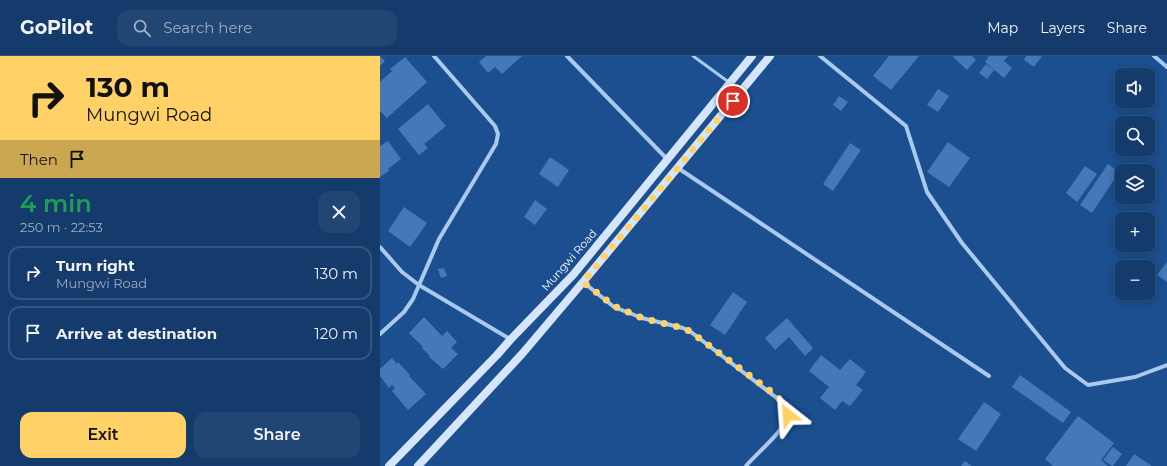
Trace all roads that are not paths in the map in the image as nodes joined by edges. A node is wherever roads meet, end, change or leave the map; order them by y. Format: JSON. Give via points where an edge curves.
{"nodes":[{"id":1,"x":434,"y":56,"type":"edge"},
{"id":2,"x":567,"y":56,"type":"edge"},
{"id":3,"x":694,"y":56,"type":"edge"},
{"id":4,"x":752,"y":56,"type":"edge"},
{"id":5,"x":770,"y":56,"type":"edge"},
{"id":6,"x":820,"y":56,"type":"edge"},
{"id":7,"x":1154,"y":56,"type":"edge"},
{"id":8,"x":1167,"y":67,"type":"edge"},
{"id":9,"x":730,"y":82,"type":"junction"},
{"id":10,"x":667,"y":159,"type":"junction"},
{"id":11,"x":678,"y":168,"type":"junction"},
{"id":12,"x":380,"y":247,"type":"edge"},
{"id":13,"x":583,"y":282,"type":"junction"},
{"id":14,"x":418,"y":285,"type":"junction"},
{"id":15,"x":380,"y":334,"type":"edge"},
{"id":16,"x":511,"y":339,"type":"junction"},
{"id":17,"x":1167,"y":365,"type":"edge"},
{"id":18,"x":989,"y":376,"type":"dead end"},
{"id":19,"x":389,"y":466,"type":"edge"},
{"id":20,"x":418,"y":466,"type":"edge"},
{"id":21,"x":746,"y":466,"type":"edge"}],
"edges":[{"from":1,"to":14,"type":"street","via":[[495,126],[498,134],[496,144],[439,239]]},
{"from":2,"to":10,"type":"street"},
{"from":3,"to":9,"type":"lane"},
{"from":4,"to":9,"type":"main road","name":"Mungwi Road"},
{"from":5,"to":11,"type":"main road"},
{"from":6,"to":17,"type":"street","via":[[906,126],[927,192],[969,252],[1065,368],[1088,385],[1135,377]]},
{"from":7,"to":8,"type":"street"},
{"from":9,"to":10,"type":"main road","name":"Mungwi Road"},
{"from":10,"to":16,"type":"main road","name":"Mungwi Road","via":[[573,275]]},
{"from":11,"to":13,"type":"main road"},
{"from":11,"to":18,"type":"street"},
{"from":12,"to":14,"type":"street","via":[[402,272]]},
{"from":13,"to":20,"type":"main road","via":[[522,354]]},
{"from":13,"to":21,"type":"street","via":[[614,306],[642,318],[691,332],[782,402],[788,415],[783,426]]},
{"from":14,"to":15,"type":"street","via":[[413,299],[404,312]]},
{"from":14,"to":16,"type":"street"},
{"from":16,"to":19,"type":"main road","name":"Mungwi Road"}]}
